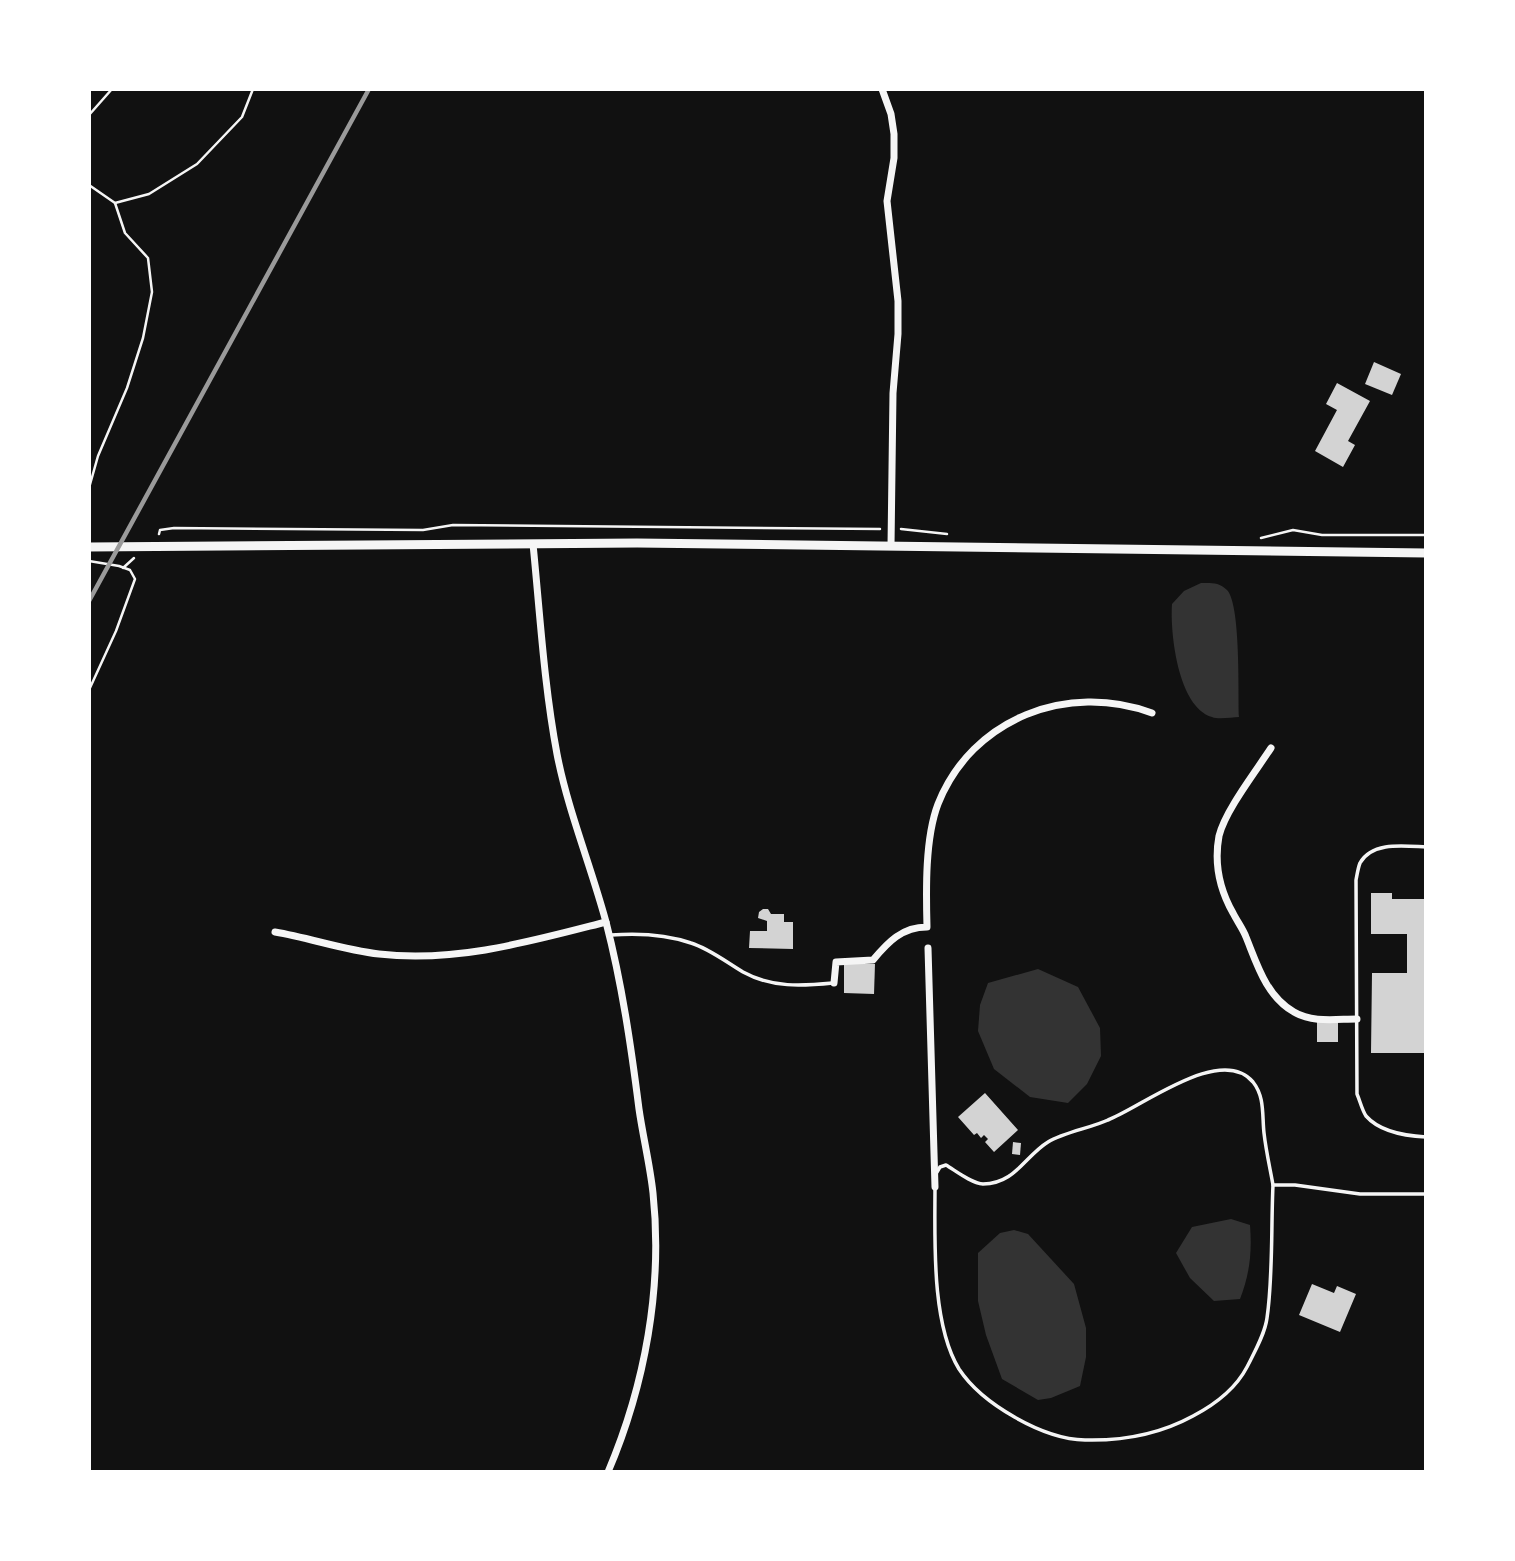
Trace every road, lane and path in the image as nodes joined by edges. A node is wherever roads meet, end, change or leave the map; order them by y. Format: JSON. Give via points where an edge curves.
{"nodes":[{"id":1,"x":112,"y":89,"type":"edge"},
{"id":2,"x":253,"y":89,"type":"edge"},
{"id":3,"x":882,"y":89,"type":"edge"},
{"id":4,"x":89,"y":115,"type":"edge"},
{"id":5,"x":89,"y":185,"type":"edge"},
{"id":6,"x":115,"y":203,"type":"junction"},
{"id":7,"x":89,"y":488,"type":"edge"},
{"id":8,"x":533,"y":544,"type":"junction"},
{"id":9,"x":891,"y":546,"type":"junction"},
{"id":10,"x":89,"y":547,"type":"edge"},
{"id":11,"x":1426,"y":552,"type":"edge"},
{"id":12,"x":89,"y":561,"type":"edge"},
{"id":13,"x":89,"y":690,"type":"edge"},
{"id":14,"x":1152,"y":713,"type":"dead end"},
{"id":15,"x":1271,"y":748,"type":"dead end"},
{"id":16,"x":1426,"y":846,"type":"edge"},
{"id":17,"x":606,"y":922,"type":"junction"},
{"id":18,"x":275,"y":932,"type":"dead end"},
{"id":19,"x":608,"y":935,"type":"junction"},
{"id":20,"x":928,"y":948,"type":"dead end"},
{"id":21,"x":834,"y":983,"type":"joint"},
{"id":22,"x":1357,"y":1018,"type":"junction"},
{"id":23,"x":1426,"y":1137,"type":"edge"},
{"id":24,"x":1273,"y":1185,"type":"junction"},
{"id":25,"x":934,"y":1187,"type":"junction"},
{"id":26,"x":1426,"y":1194,"type":"edge"},
{"id":27,"x":608,"y":1472,"type":"edge"}],
"edges":[{"from":1,"to":4,"type":"path"},
{"from":2,"to":6,"type":"path","via":[[242,117],[197,164],[149,194]]},
{"from":3,"to":9,"type":"street","via":[[894,134],[887,201],[898,301]]},
{"from":5,"to":6,"type":"path"},
{"from":6,"to":7,"type":"path","via":[[125,233],[148,258],[152,292],[127,388]]},
{"from":8,"to":9,"type":"street"},
{"from":8,"to":10,"type":"street"},
{"from":8,"to":17,"type":"street","via":[[558,756]]},
{"from":9,"to":11,"type":"street"},
{"from":12,"to":13,"type":"path","via":[[130,570],[135,579]]},
{"from":14,"to":21,"type":"street","via":[[1112,702],[1065,703],[1028,712],[974,749],[939,804],[932,833],[926,927],[890,939],[873,960],[836,961]]},
{"from":15,"to":22,"type":"street","via":[[1219,836],[1222,888],[1274,995],[1308,1018]]},
{"from":16,"to":22,"type":"lane","via":[[1389,846],[1373,851],[1361,862],[1356,880]]},
{"from":17,"to":18,"type":"street","via":[[514,946],[417,956],[380,954]]},
{"from":17,"to":19,"type":"street"},
{"from":19,"to":21,"type":"lane","via":[[654,935],[693,943],[743,972],[779,984]]},
{"from":19,"to":27,"type":"street","via":[[627,1016],[653,1193],[656,1248],[655,1286],[638,1386]]},
{"from":20,"to":25,"type":"street"},
{"from":22,"to":23,"type":"lane","via":[[1357,1094],[1365,1115],[1380,1127]]},
{"from":24,"to":25,"type":"lane","via":[[1262,1100],[1252,1082],[1222,1069],[1199,1073],[1110,1120],[1048,1142],[1000,1181],[981,1184],[946,1165],[936,1173]]},
{"from":24,"to":25,"type":"lane","via":[[1267,1321],[1246,1370],[1219,1402],[1176,1425],[1135,1437],[1082,1440],[1034,1427],[990,1403],[959,1368],[938,1298]]},
{"from":24,"to":26,"type":"lane","via":[[1360,1194]]}]}
